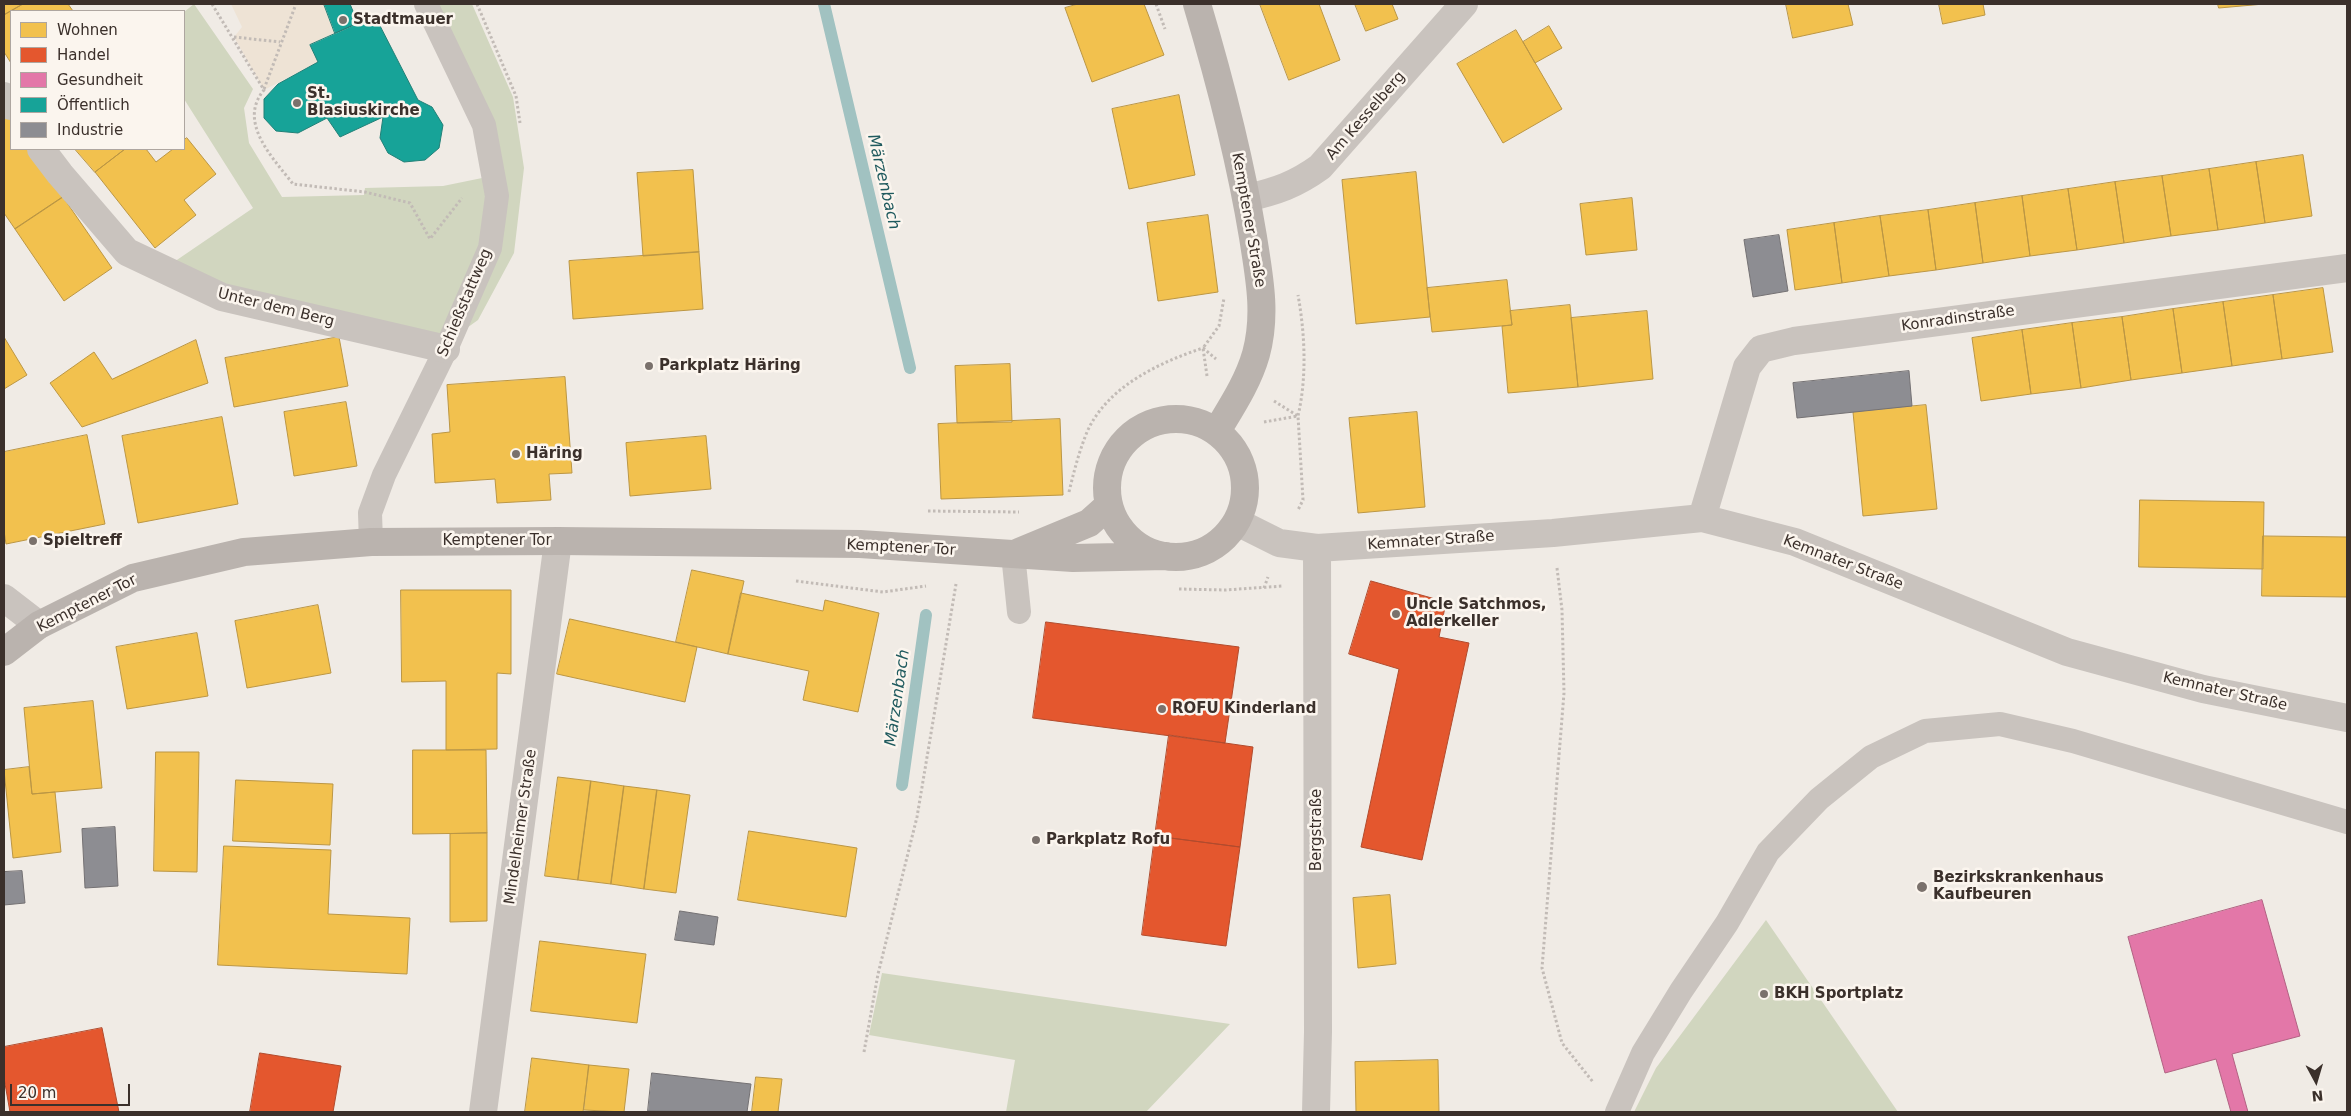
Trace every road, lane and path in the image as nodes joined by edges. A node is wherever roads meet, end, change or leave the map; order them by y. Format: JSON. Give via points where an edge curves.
{"nodes":[{"id":1,"x":212,"y":4,"type":"edge"},
{"id":2,"x":296,"y":4,"type":"edge"},
{"id":3,"x":426,"y":4,"type":"edge"},
{"id":4,"x":1197,"y":4,"type":"edge"},
{"id":5,"x":1464,"y":4,"type":"edge"},
{"id":6,"x":234,"y":37,"type":"junction"},
{"id":7,"x":280,"y":42,"type":"junction"},
{"id":8,"x":264,"y":90,"type":"junction"},
{"id":9,"x":43,"y":150,"type":"edge"},
{"id":10,"x":467,"y":192,"type":"dead end"},
{"id":11,"x":1246,"y":198,"type":"junction"},
{"id":12,"x":2341,"y":268,"type":"edge"},
{"id":13,"x":1299,"y":299,"type":"dead end"},
{"id":14,"x":1219,"y":326,"type":"dead end"},
{"id":15,"x":1203,"y":348,"type":"dead end"},
{"id":16,"x":446,"y":349,"type":"junction"},
{"id":17,"x":1298,"y":416,"type":"dead end"},
{"id":18,"x":1217,"y":431,"type":"junction"},
{"id":19,"x":1108,"y":506,"type":"junction"},
{"id":20,"x":1702,"y":518,"type":"junction"},
{"id":21,"x":1237,"y":522,"type":"junction"},
{"id":22,"x":558,"y":541,"type":"junction"},
{"id":23,"x":371,"y":542,"type":"junction"},
{"id":24,"x":1317,"y":548,"type":"junction"},
{"id":25,"x":1013,"y":554,"type":"junction"},
{"id":26,"x":1166,"y":556,"type":"junction"},
{"id":27,"x":1558,"y":573,"type":"dead end"},
{"id":28,"x":957,"y":581,"type":"dead end"},
{"id":29,"x":4,"y":598,"type":"edge"},
{"id":30,"x":1019,"y":612,"type":"dead end"},
{"id":31,"x":39,"y":625,"type":"junction"},
{"id":32,"x":4,"y":652,"type":"edge"},
{"id":33,"x":2347,"y":719,"type":"edge"},
{"id":34,"x":2347,"y":822,"type":"edge"},
{"id":35,"x":864,"y":1052,"type":"dead end"},
{"id":36,"x":1598,"y":1089,"type":"dead end"},
{"id":37,"x":483,"y":1112,"type":"edge"},
{"id":38,"x":1316,"y":1112,"type":"edge"},
{"id":39,"x":1617,"y":1112,"type":"edge"}],
"edges":[{"from":1,"to":6,"type":"path"},
{"from":2,"to":7,"type":"path"},
{"from":3,"to":16,"type":"lane","name":"Schießstattweg","via":[[484,125],[497,196],[490,248]]},
{"from":4,"to":11,"type":"main road","name":"Kemptener Straße","via":[[1221,86]]},
{"from":5,"to":11,"type":"street","name":"Am Kesselberg","via":[[1320,167],[1280,191]]},
{"from":6,"to":7,"type":"path"},
{"from":6,"to":8,"type":"path"},
{"from":7,"to":8,"type":"path"},
{"from":8,"to":10,"type":"path","via":[[255,100],[254,118],[261,142],[293,184],[365,192],[410,203],[430,239]]},
{"from":9,"to":16,"type":"street","name":"Unter dem Berg","via":[[127,252],[222,297]]},
{"from":11,"to":18,"type":"main road","name":"Kemptener Straße","via":[[1263,310],[1256,353],[1245,384]]},
{"from":12,"to":20,"type":"street","name":"Konradinstraße","via":[[1794,341],[1761,349],[1747,367]]},
{"from":13,"to":17,"type":"path","via":[[1304,352]]},
{"from":14,"to":15,"type":"path"},
{"from":16,"to":23,"type":"lane","name":"Schießstattweg","via":[[384,475],[370,513]]},
{"from":18,"to":19,"type":"main road","via":[[1199,422],[1173,418],[1138,429],[1121,445],[1111,461],[1107,474]]},
{"from":18,"to":21,"type":"main road","via":[[1230,443],[1241,461],[1245,479],[1244,502]]},
{"from":19,"to":25,"type":"main road","name":"Kemptener Tor","via":[[1089,523]]},
{"from":19,"to":26,"type":"main road","via":[[1118,527],[1135,544]]},
{"from":20,"to":24,"type":"street","name":"Kemnater Straße","via":[[1553,533]]},
{"from":20,"to":33,"type":"street","name":"Kemnater Straße","via":[[1796,542],[2067,652],[2203,689]]},
{"from":21,"to":24,"type":"street","name":"Kemnater Straße","via":[[1279,543]]},
{"from":21,"to":26,"type":"main road","via":[[1217,544],[1206,550],[1195,555]]},
{"from":22,"to":23,"type":"main road","name":"Kemptener Tor"},
{"from":22,"to":25,"type":"main road","name":"Kemptener Tor","via":[[860,544]]},
{"from":22,"to":37,"type":"street","name":"Mindelheimer Straße"},
{"from":23,"to":31,"type":"main road","name":"Kemptener Tor","via":[[244,552],[133,578]]},
{"from":24,"to":38,"type":"street","name":"Bergstraße"},
{"from":25,"to":26,"type":"main road","name":"Kemptener Tor","via":[[1073,558]]},
{"from":25,"to":30,"type":"lane"},
{"from":27,"to":36,"type":"path","via":[[1564,693],[1542,968],[1562,1043]]},
{"from":28,"to":35,"type":"path","via":[[917,817],[878,974]]},
{"from":29,"to":31,"type":"street"},
{"from":31,"to":32,"type":"main road","name":"Kemptener Tor"},
{"from":34,"to":39,"type":"lane","via":[[2073,742],[2000,724],[1925,732],[1871,757],[1819,799],[1768,852],[1727,923],[1643,1053]]}]}
